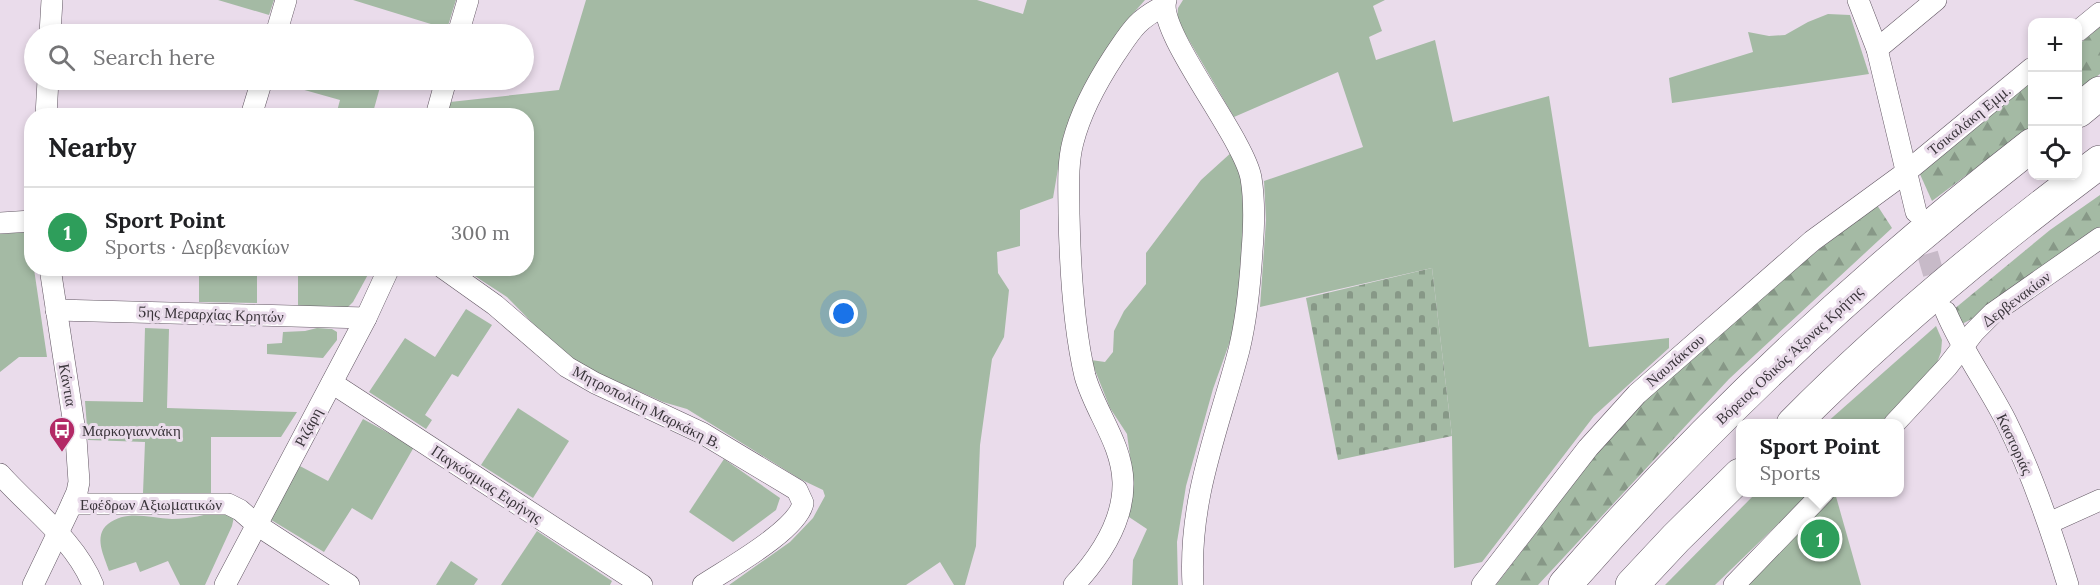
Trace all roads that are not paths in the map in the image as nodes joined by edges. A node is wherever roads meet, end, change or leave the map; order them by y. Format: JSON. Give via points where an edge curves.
{"nodes":[{"id":1,"x":52,"y":0,"type":"edge"},
{"id":2,"x":286,"y":0,"type":"edge"},
{"id":3,"x":468,"y":0,"type":"edge"},
{"id":4,"x":1858,"y":0,"type":"edge"},
{"id":5,"x":1936,"y":0,"type":"edge"},
{"id":6,"x":1165,"y":3,"type":"edge"},
{"id":7,"x":2100,"y":12,"type":"edge"},
{"id":8,"x":51,"y":24,"type":"edge"},
{"id":9,"x":279,"y":24,"type":"edge"},
{"id":10,"x":461,"y":24,"type":"edge"},
{"id":11,"x":2082,"y":28,"type":"edge"},
{"id":12,"x":1877,"y":49,"type":"junction"},
{"id":13,"x":2028,"y":71,"type":"edge"},
{"id":14,"x":47,"y":90,"type":"edge"},
{"id":15,"x":259,"y":90,"type":"edge"},
{"id":16,"x":443,"y":90,"type":"edge"},
{"id":17,"x":2100,"y":93,"type":"edge"},
{"id":18,"x":46,"y":108,"type":"edge"},
{"id":19,"x":253,"y":108,"type":"edge"},
{"id":20,"x":438,"y":108,"type":"edge"},
{"id":21,"x":2082,"y":108,"type":"edge"},
{"id":22,"x":2028,"y":148,"type":"edge"},
{"id":23,"x":2100,"y":162,"type":"edge"},
{"id":24,"x":1905,"y":172,"type":"junction"},
{"id":25,"x":1916,"y":212,"type":"tunnel mouth"},
{"id":26,"x":24,"y":222,"type":"edge"},
{"id":27,"x":0,"y":223,"type":"edge"},
{"id":28,"x":2100,"y":238,"type":"edge"},
{"id":29,"x":51,"y":276,"type":"edge"},
{"id":30,"x":385,"y":276,"type":"edge"},
{"id":31,"x":454,"y":276,"type":"edge"},
{"id":32,"x":56,"y":310,"type":"junction"},
{"id":33,"x":1946,"y":312,"type":"tunnel mouth"},
{"id":34,"x":366,"y":318,"type":"junction"},
{"id":35,"x":1962,"y":347,"type":"junction"},
{"id":36,"x":332,"y":383,"type":"junction"},
{"id":37,"x":1796,"y":419,"type":"edge"},
{"id":38,"x":1898,"y":419,"type":"edge"},
{"id":39,"x":0,"y":474,"type":"edge"},
{"id":40,"x":1736,"y":479,"type":"edge"},
{"id":41,"x":1819,"y":497,"type":"edge"},
{"id":42,"x":2100,"y":500,"type":"edge"},
{"id":43,"x":72,"y":504,"type":"junction"},
{"id":44,"x":2049,"y":523,"type":"junction"},
{"id":45,"x":257,"y":525,"type":"junction"},
{"id":46,"x":58,"y":534,"type":"junction"},
{"id":47,"x":33,"y":585,"type":"edge"},
{"id":48,"x":93,"y":585,"type":"edge"},
{"id":49,"x":225,"y":585,"type":"edge"},
{"id":50,"x":349,"y":585,"type":"edge"},
{"id":51,"x":642,"y":585,"type":"edge"},
{"id":52,"x":703,"y":585,"type":"edge"},
{"id":53,"x":1074,"y":585,"type":"edge"},
{"id":54,"x":1193,"y":585,"type":"edge"},
{"id":55,"x":1482,"y":585,"type":"edge"},
{"id":56,"x":1565,"y":585,"type":"edge"},
{"id":57,"x":1632,"y":585,"type":"edge"},
{"id":58,"x":1734,"y":585,"type":"edge"},
{"id":59,"x":2068,"y":585,"type":"edge"}],
"edges":[{"from":1,"to":8,"type":"street"},
{"from":2,"to":9,"type":"street"},
{"from":3,"to":10,"type":"street"},
{"from":4,"to":12,"type":"street"},
{"from":5,"to":12,"type":"street"},
{"from":6,"to":53,"type":"street","via":[[1136,24],[1117,51],[1098,82],[1073,143],[1069,171],[1070,239],[1081,351],[1093,400],[1118,451],[1123,484],[1115,525],[1103,548]]},
{"from":6,"to":54,"type":"street","via":[[1170,25],[1248,165],[1253,193],[1248,306],[1200,490]]},
{"from":7,"to":11,"type":"street"},
{"from":12,"to":24,"type":"street"},
{"from":13,"to":24,"type":"street","name":"Τσικαλάκη Εμμ."},
{"from":14,"to":18,"type":"street"},
{"from":15,"to":19,"type":"street"},
{"from":16,"to":20,"type":"street"},
{"from":17,"to":21,"type":"highway"},
{"from":22,"to":56,"type":"highway","name":"Βόρειος Οδικός Άξονας Κρήτης","via":[[1827,316],[1656,485]]},
{"from":23,"to":37,"type":"highway","via":[[1957,273]]},
{"from":24,"to":25,"type":"street"},
{"from":24,"to":55,"type":"street","name":"Ναυπάκτου","via":[[1812,241],[1637,394],[1588,448]]},
{"from":26,"to":27,"type":"street"},
{"from":28,"to":35,"type":"street","name":"Δερβενακίων","via":[[1993,313]]},
{"from":29,"to":32,"type":"street","name":"Κάντια"},
{"from":30,"to":34,"type":"street","name":"Ριζάρη"},
{"from":31,"to":52,"type":"street","name":"Μητροπολίτη Μαρκάκη Β.","via":[[495,305],[567,367],[702,433],[801,494],[801,510],[786,528]]},
{"from":32,"to":34,"type":"street","name":"5ης Μεραρχίας Κρητών"},
{"from":32,"to":43,"type":"street","name":"Κάντια","via":[[78,458],[79,482]]},
{"from":33,"to":35,"type":"street","name":"Καστοριάς"},
{"from":34,"to":36,"type":"street","name":"Ριζάρη"},
{"from":35,"to":38,"type":"street","name":"Δερβενακίων"},
{"from":35,"to":44,"type":"street","name":"Καστοριάς","via":[[1996,402]]},
{"from":36,"to":45,"type":"street","name":"Ριζάρη"},
{"from":36,"to":51,"type":"street","name":"Παγκόσμιας Ειρήνης"},
{"from":39,"to":46,"type":"street"},
{"from":40,"to":57,"type":"highway"},
{"from":41,"to":58,"type":"street"},
{"from":42,"to":44,"type":"street"},
{"from":43,"to":45,"type":"street","name":"Εφέδρων Αξιωματικών","via":[[228,504]]},
{"from":43,"to":46,"type":"street","name":"Κάντια"},
{"from":44,"to":59,"type":"street","name":"Καστοριάς"},
{"from":45,"to":49,"type":"street","name":"Ριζάρη"},
{"from":45,"to":50,"type":"street","name":"Εφέδρων Αξιωματικών"},
{"from":46,"to":47,"type":"street","name":"Κάντια"},
{"from":46,"to":48,"type":"street","via":[[79,557]]}]}
